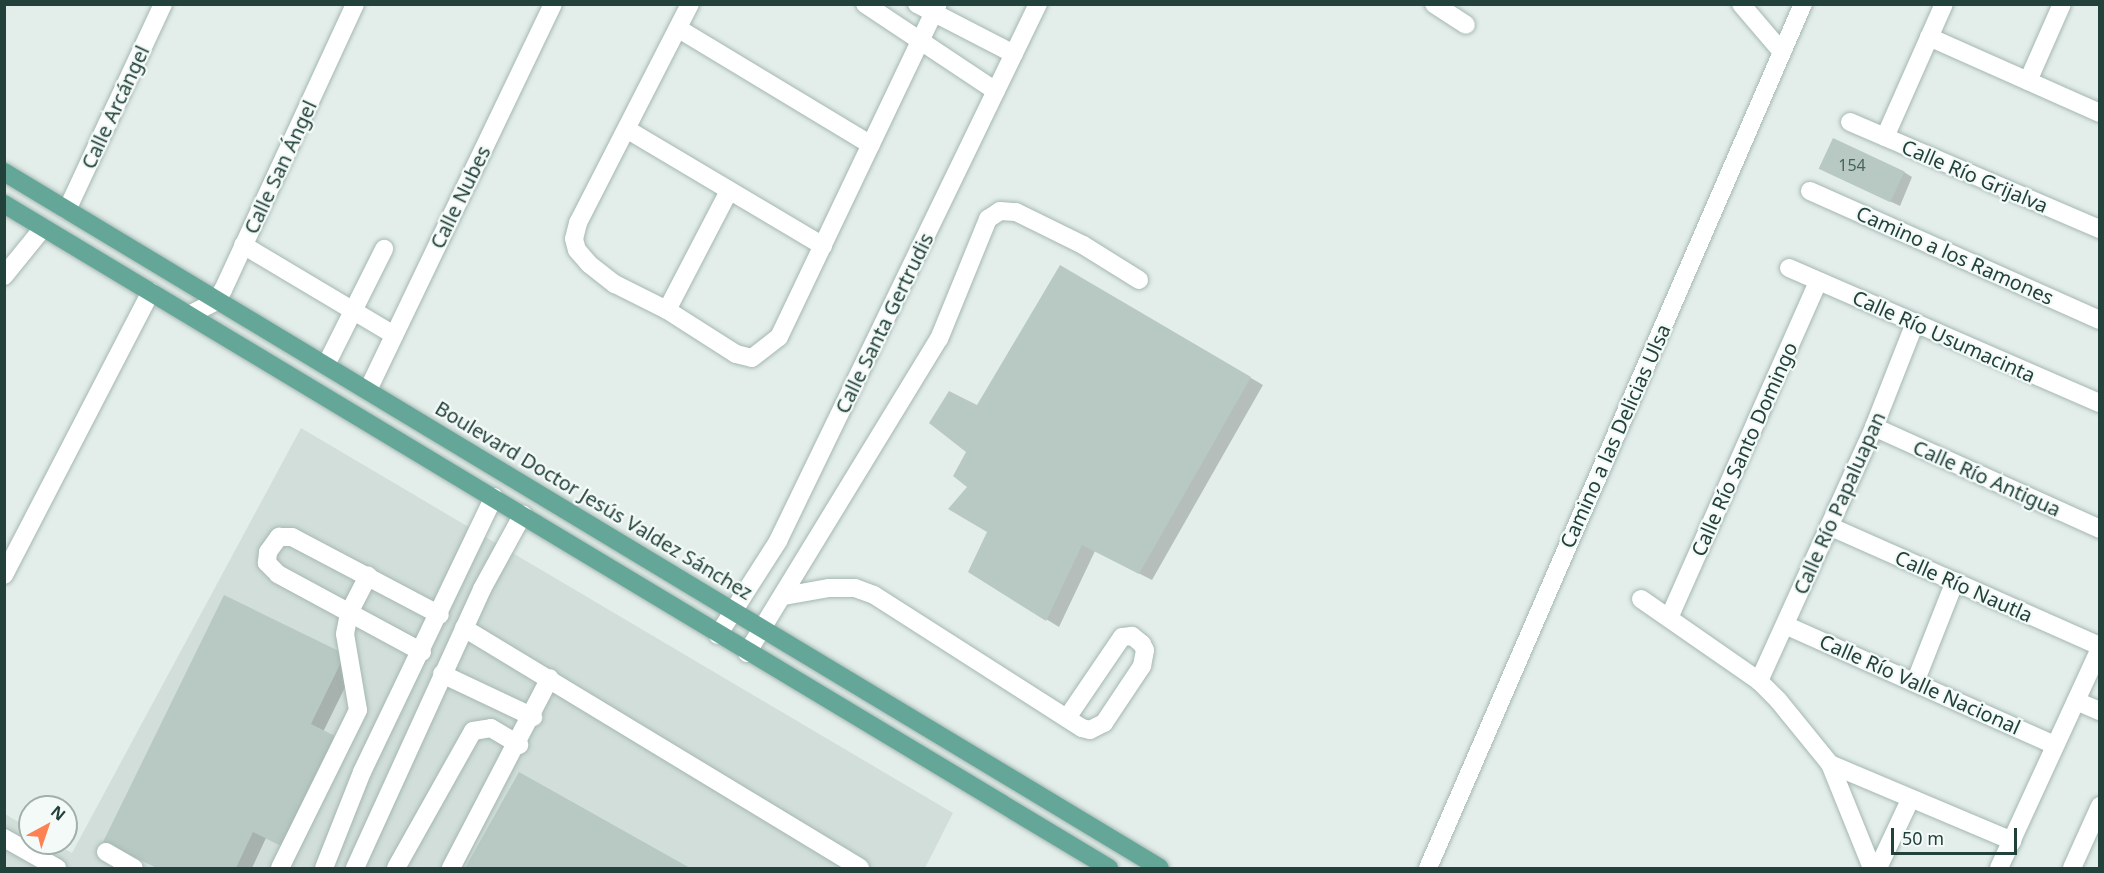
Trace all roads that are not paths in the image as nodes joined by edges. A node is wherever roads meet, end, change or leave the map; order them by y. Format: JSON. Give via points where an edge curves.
{"nodes":[{"id":1,"x":163,"y":4,"type":"edge"},
{"id":2,"x":355,"y":4,"type":"edge"},
{"id":3,"x":553,"y":4,"type":"edge"},
{"id":4,"x":690,"y":4,"type":"edge"},
{"id":5,"x":865,"y":4,"type":"edge"},
{"id":6,"x":917,"y":4,"type":"edge"},
{"id":7,"x":1038,"y":4,"type":"edge"},
{"id":8,"x":1434,"y":4,"type":"edge"},
{"id":9,"x":1741,"y":4,"type":"edge"},
{"id":10,"x":1803,"y":4,"type":"edge"},
{"id":11,"x":1944,"y":4,"type":"edge"},
{"id":12,"x":2062,"y":4,"type":"edge"},
{"id":13,"x":935,"y":10,"type":"edge"},
{"id":14,"x":1466,"y":26,"type":"dead end"},
{"id":15,"x":679,"y":29,"type":"junction"},
{"id":16,"x":1929,"y":37,"type":"junction"},
{"id":17,"x":920,"y":41,"type":"junction"},
{"id":18,"x":1782,"y":52,"type":"junction"},
{"id":19,"x":1014,"y":54,"type":"junction"},
{"id":20,"x":2028,"y":81,"type":"junction"},
{"id":21,"x":996,"y":92,"type":"junction"},
{"id":22,"x":2100,"y":112,"type":"edge"},
{"id":23,"x":1850,"y":122,"type":"dead end"},
{"id":24,"x":628,"y":130,"type":"junction"},
{"id":25,"x":1885,"y":137,"type":"junction"},
{"id":26,"x":871,"y":145,"type":"junction"},
{"id":27,"x":4,"y":172,"type":"edge"},
{"id":28,"x":729,"y":191,"type":"junction"},
{"id":29,"x":1810,"y":191,"type":"dead end"},
{"id":30,"x":4,"y":204,"type":"edge"},
{"id":31,"x":67,"y":210,"type":"junction"},
{"id":32,"x":43,"y":228,"type":"junction"},
{"id":33,"x":2100,"y":229,"type":"edge"},
{"id":34,"x":243,"y":245,"type":"junction"},
{"id":35,"x":823,"y":246,"type":"junction"},
{"id":36,"x":384,"y":249,"type":"dead end"},
{"id":37,"x":1789,"y":268,"type":"dead end"},
{"id":38,"x":4,"y":276,"type":"edge"},
{"id":39,"x":1139,"y":280,"type":"dead end"},
{"id":40,"x":1818,"y":280,"type":"junction"},
{"id":41,"x":152,"y":292,"type":"junction"},
{"id":42,"x":216,"y":301,"type":"junction"},
{"id":43,"x":667,"y":310,"type":"junction"},
{"id":44,"x":353,"y":311,"type":"junction"},
{"id":45,"x":189,"y":315,"type":"junction"},
{"id":46,"x":2100,"y":320,"type":"edge"},
{"id":47,"x":1915,"y":323,"type":"junction"},
{"id":48,"x":394,"y":335,"type":"junction"},
{"id":49,"x":326,"y":365,"type":"junction"},
{"id":50,"x":368,"y":390,"type":"junction"},
{"id":51,"x":2100,"y":403,"type":"edge"},
{"id":52,"x":1874,"y":427,"type":"junction"},
{"id":53,"x":494,"y":497,"type":"junction"},
{"id":54,"x":523,"y":514,"type":"junction"},
{"id":55,"x":1829,"y":526,"type":"junction"},
{"id":56,"x":2100,"y":529,"type":"edge"},
{"id":57,"x":4,"y":575,"type":"edge"},
{"id":58,"x":368,"y":576,"type":"junction"},
{"id":59,"x":1955,"y":581,"type":"junction"},
{"id":60,"x":784,"y":596,"type":"junction"},
{"id":61,"x":1641,"y":599,"type":"dead end"},
{"id":62,"x":735,"y":611,"type":"junction"},
{"id":63,"x":350,"y":613,"type":"junction"},
{"id":64,"x":440,"y":615,"type":"junction"},
{"id":65,"x":1669,"y":618,"type":"junction"},
{"id":66,"x":1785,"y":624,"type":"junction"},
{"id":67,"x":464,"y":628,"type":"junction"},
{"id":68,"x":762,"y":629,"type":"junction"},
{"id":69,"x":718,"y":635,"type":"junction"},
{"id":70,"x":2100,"y":647,"type":"edge"},
{"id":71,"x":422,"y":652,"type":"junction"},
{"id":72,"x":747,"y":653,"type":"junction"},
{"id":73,"x":442,"y":674,"type":"junction"},
{"id":74,"x":550,"y":678,"type":"junction"},
{"id":75,"x":1916,"y":680,"type":"junction"},
{"id":76,"x":1760,"y":681,"type":"junction"},
{"id":77,"x":2092,"y":684,"type":"edge"},
{"id":78,"x":2076,"y":701,"type":"junction"},
{"id":79,"x":2100,"y":711,"type":"edge"},
{"id":80,"x":533,"y":717,"type":"junction"},
{"id":81,"x":1067,"y":718,"type":"junction"},
{"id":82,"x":519,"y":745,"type":"junction"},
{"id":83,"x":2055,"y":745,"type":"junction"},
{"id":84,"x":1830,"y":764,"type":"junction"},
{"id":85,"x":362,"y":772,"type":"junction"},
{"id":86,"x":391,"y":786,"type":"junction"},
{"id":87,"x":1910,"y":800,"type":"junction"},
{"id":88,"x":2100,"y":806,"type":"edge"},
{"id":89,"x":4,"y":838,"type":"edge"},
{"id":90,"x":2012,"y":840,"type":"junction"},
{"id":91,"x":106,"y":852,"type":"dead end"},
{"id":92,"x":57,"y":868,"type":"edge"},
{"id":93,"x":134,"y":868,"type":"edge"},
{"id":94,"x":280,"y":868,"type":"edge"},
{"id":95,"x":324,"y":868,"type":"edge"},
{"id":96,"x":355,"y":868,"type":"edge"},
{"id":97,"x":396,"y":868,"type":"edge"},
{"id":98,"x":452,"y":868,"type":"edge"},
{"id":99,"x":860,"y":868,"type":"edge"},
{"id":100,"x":1109,"y":868,"type":"edge"},
{"id":101,"x":1160,"y":868,"type":"edge"},
{"id":102,"x":1428,"y":868,"type":"edge"},
{"id":103,"x":1872,"y":868,"type":"edge"},
{"id":104,"x":1878,"y":868,"type":"edge"},
{"id":105,"x":1999,"y":868,"type":"edge"},
{"id":106,"x":2072,"y":868,"type":"edge"}],
"edges":[{"from":1,"to":31,"type":"street","name":"Calle Arcángel"},
{"from":2,"to":34,"type":"street","name":"Calle San Ángel"},
{"from":3,"to":48,"type":"street","name":"Calle Nubes"},
{"from":4,"to":15,"type":"street"},
{"from":5,"to":17,"type":"street"},
{"from":6,"to":13,"type":"street"},
{"from":7,"to":19,"type":"street","name":"Calle Santa Gertrudis"},
{"from":8,"to":14,"type":"street"},
{"from":9,"to":18,"type":"street"},
{"from":10,"to":18,"type":"street","name":"Camino a las Delicias Ulsa"},
{"from":11,"to":16,"type":"street"},
{"from":12,"to":20,"type":"street"},
{"from":13,"to":17,"type":"street"},
{"from":13,"to":19,"type":"street"},
{"from":15,"to":24,"type":"street"},
{"from":15,"to":26,"type":"street"},
{"from":16,"to":20,"type":"street"},
{"from":16,"to":25,"type":"street"},
{"from":17,"to":21,"type":"street"},
{"from":17,"to":26,"type":"street"},
{"from":18,"to":102,"type":"street","name":"Camino a las Delicias Ulsa"},
{"from":19,"to":21,"type":"street","name":"Calle Santa Gertrudis"},
{"from":20,"to":22,"type":"street"},
{"from":21,"to":62,"type":"street","name":"Calle Santa Gertrudis","via":[[778,541]]},
{"from":23,"to":25,"type":"street","name":"Calle Río Grijalva"},
{"from":24,"to":28,"type":"street"},
{"from":24,"to":43,"type":"street","via":[[578,223],[574,239],[577,250],[589,264],[615,284]]},
{"from":25,"to":33,"type":"street","name":"Calle Río Grijalva"},
{"from":26,"to":35,"type":"street"},
{"from":27,"to":31,"type":"main road","name":"Boulevard Doctor Jesús Valdez Sánchez"},
{"from":28,"to":35,"type":"street"},
{"from":28,"to":43,"type":"street"},
{"from":29,"to":46,"type":"street","name":"Camino a los Ramones"},
{"from":30,"to":32,"type":"main road"},
{"from":31,"to":42,"type":"main road","name":"Boulevard Doctor Jesús Valdez Sánchez"},
{"from":32,"to":38,"type":"street"},
{"from":32,"to":41,"type":"main road"},
{"from":34,"to":42,"type":"street","name":"Calle San Ángel"},
{"from":34,"to":44,"type":"street"},
{"from":35,"to":43,"type":"street","via":[[779,337],[758,356],[746,357]]},
{"from":36,"to":44,"type":"street"},
{"from":37,"to":40,"type":"street","name":"Calle Río Usumacinta"},
{"from":39,"to":60,"type":"street","via":[[1083,245],[1016,212],[1000,211],[988,219],[939,339]]},
{"from":40,"to":47,"type":"street","name":"Calle Río Usumacinta"},
{"from":40,"to":65,"type":"street","name":"Calle Río Santo Domingo"},
{"from":41,"to":45,"type":"main road"},
{"from":41,"to":57,"type":"street"},
{"from":42,"to":45,"type":"street"},
{"from":42,"to":49,"type":"main road","name":"Boulevard Doctor Jesús Valdez Sánchez"},
{"from":44,"to":48,"type":"street"},
{"from":44,"to":49,"type":"street"},
{"from":45,"to":53,"type":"main road"},
{"from":47,"to":51,"type":"street","name":"Calle Río Usumacinta"},
{"from":47,"to":52,"type":"street","name":"Calle Río Papaluapan"},
{"from":48,"to":50,"type":"street","name":"Calle Nubes"},
{"from":49,"to":50,"type":"main road","name":"Boulevard Doctor Jesús Valdez Sánchez"},
{"from":50,"to":62,"type":"main road","name":"Boulevard Doctor Jesús Valdez Sánchez"},
{"from":52,"to":55,"type":"street","name":"Calle Río Papaluapan"},
{"from":52,"to":56,"type":"street","name":"Calle Río Antigua"},
{"from":53,"to":54,"type":"main road"},
{"from":53,"to":64,"type":"street"},
{"from":54,"to":67,"type":"street"},
{"from":54,"to":69,"type":"main road"},
{"from":55,"to":59,"type":"street","name":"Calle Río Nautla"},
{"from":55,"to":66,"type":"street","name":"Calle Río Papaluapan"},
{"from":58,"to":63,"type":"street"},
{"from":58,"to":63,"type":"street","via":[[292,537],[279,537],[268,552],[267,562],[278,574]]},
{"from":58,"to":64,"type":"street"},
{"from":59,"to":70,"type":"street","name":"Calle Río Nautla"},
{"from":59,"to":75,"type":"street"},
{"from":60,"to":68,"type":"street"},
{"from":60,"to":81,"type":"street","via":[[829,588],[855,588],[874,595]]},
{"from":61,"to":65,"type":"street"},
{"from":62,"to":68,"type":"main road","name":"Boulevard Doctor Jesús Valdez Sánchez"},
{"from":62,"to":69,"type":"street","name":"Calle Santa Gertrudis"},
{"from":63,"to":71,"type":"street"},
{"from":63,"to":94,"type":"street","via":[[345,634],[358,710]]},
{"from":64,"to":71,"type":"street"},
{"from":65,"to":76,"type":"street"},
{"from":66,"to":75,"type":"street","name":"Calle Río Valle Nacional"},
{"from":66,"to":76,"type":"street","name":"Calle Río Papaluapan"},
{"from":67,"to":73,"type":"street"},
{"from":67,"to":74,"type":"street"},
{"from":68,"to":72,"type":"street"},
{"from":68,"to":101,"type":"main road","name":"Boulevard Doctor Jesús Valdez Sánchez"},
{"from":69,"to":72,"type":"main road"},
{"from":70,"to":77,"type":"street"},
{"from":71,"to":85,"type":"street"},
{"from":72,"to":100,"type":"main road"},
{"from":73,"to":80,"type":"street"},
{"from":73,"to":86,"type":"street"},
{"from":74,"to":80,"type":"street"},
{"from":74,"to":99,"type":"street"},
{"from":75,"to":83,"type":"street","name":"Calle Río Valle Nacional"},
{"from":76,"to":84,"type":"street"},
{"from":77,"to":78,"type":"street"},
{"from":78,"to":79,"type":"street"},
{"from":78,"to":83,"type":"street"},
{"from":80,"to":82,"type":"street"},
{"from":81,"to":81,"type":"street","via":[[1090,730],[1104,723],[1142,666],[1142,644],[1132,636],[1122,637]]},
{"from":82,"to":97,"type":"street","via":[[491,728],[473,731]]},
{"from":82,"to":98,"type":"street"},
{"from":83,"to":90,"type":"street"},
{"from":84,"to":87,"type":"street"},
{"from":84,"to":103,"type":"street"},
{"from":85,"to":86,"type":"street"},
{"from":85,"to":95,"type":"street"},
{"from":86,"to":96,"type":"street"},
{"from":87,"to":90,"type":"street"},
{"from":87,"to":104,"type":"street"},
{"from":88,"to":106,"type":"street"},
{"from":89,"to":92,"type":"street"},
{"from":90,"to":105,"type":"street"},
{"from":91,"to":93,"type":"street"}]}
